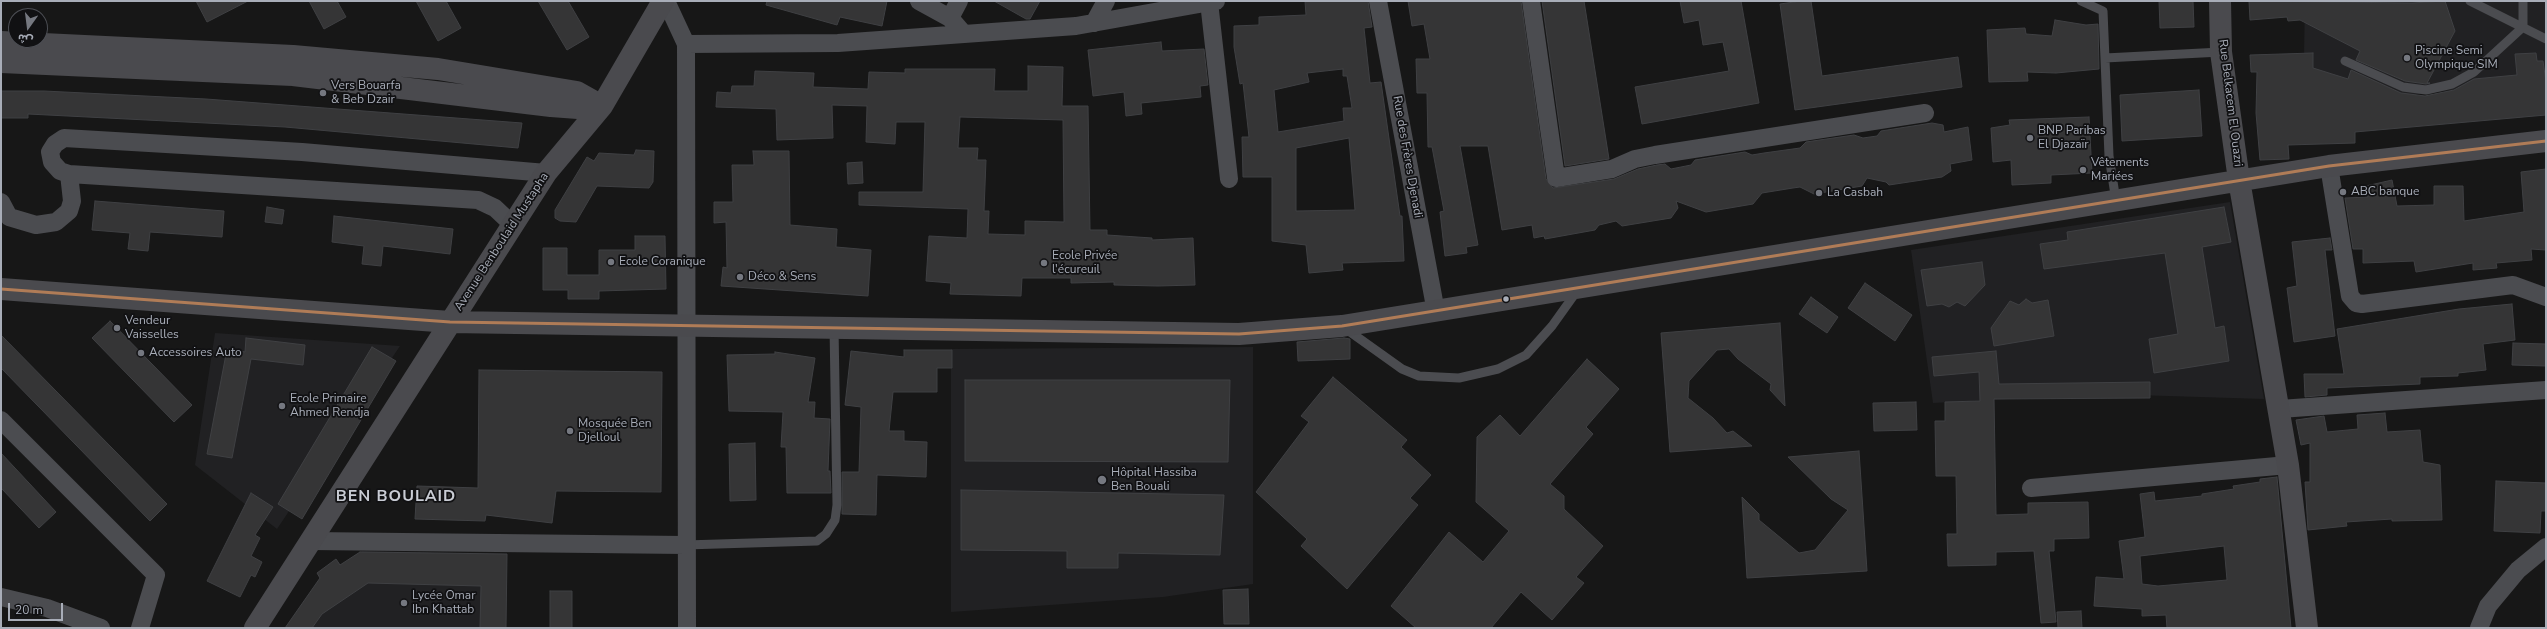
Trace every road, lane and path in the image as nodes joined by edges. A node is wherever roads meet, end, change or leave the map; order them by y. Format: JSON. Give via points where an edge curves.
{"nodes":[{"id":1,"x":665,"y":1,"type":"edge"},
{"id":2,"x":919,"y":1,"type":"edge"},
{"id":3,"x":959,"y":1,"type":"edge"},
{"id":4,"x":1106,"y":1,"type":"edge"},
{"id":5,"x":1378,"y":1,"type":"edge"},
{"id":6,"x":1530,"y":1,"type":"edge"},
{"id":7,"x":2081,"y":1,"type":"edge"},
{"id":8,"x":2220,"y":1,"type":"edge"},
{"id":9,"x":2470,"y":1,"type":"edge"},
{"id":10,"x":2523,"y":1,"type":"edge"},
{"id":11,"x":1213,"y":2,"type":"edge"},
{"id":12,"x":950,"y":18,"type":"junction"},
{"id":13,"x":1094,"y":23,"type":"junction"},
{"id":14,"x":2523,"y":27,"type":"junction"},
{"id":15,"x":963,"y":33,"type":"junction"},
{"id":16,"x":2546,"y":39,"type":"edge"},
{"id":17,"x":1,"y":42,"type":"edge"},
{"id":18,"x":686,"y":44,"type":"junction"},
{"id":19,"x":2221,"y":52,"type":"junction"},
{"id":20,"x":2104,"y":58,"type":"junction"},
{"id":21,"x":2345,"y":61,"type":"dead end"},
{"id":22,"x":1,"y":62,"type":"edge"},
{"id":23,"x":602,"y":106,"type":"junction"},
{"id":24,"x":1925,"y":113,"type":"dead end"},
{"id":25,"x":2546,"y":141,"type":"edge"},
{"id":26,"x":2330,"y":166,"type":"junction"},
{"id":27,"x":546,"y":173,"type":"junction"},
{"id":28,"x":68,"y":174,"type":"junction"},
{"id":29,"x":1229,"y":179,"type":"dead end"},
{"id":30,"x":2239,"y":180,"type":"junction"},
{"id":31,"x":2116,"y":201,"type":"junction"},
{"id":32,"x":1,"y":202,"type":"edge"},
{"id":33,"x":513,"y":225,"type":"junction"},
{"id":34,"x":1579,"y":288,"type":"junction"},
{"id":35,"x":3,"y":293,"type":"edge"},
{"id":36,"x":2546,"y":298,"type":"edge"},
{"id":37,"x":1436,"y":312,"type":"junction"},
{"id":38,"x":450,"y":322,"type":"junction"},
{"id":39,"x":685,"y":324,"type":"junction"},
{"id":40,"x":1342,"y":326,"type":"junction"},
{"id":41,"x":834,"y":327,"type":"junction"},
{"id":42,"x":2546,"y":390,"type":"edge"},
{"id":43,"x":2280,"y":409,"type":"junction"},
{"id":44,"x":1,"y":420,"type":"edge"},
{"id":45,"x":2288,"y":465,"type":"junction"},
{"id":46,"x":2031,"y":488,"type":"dead end"},
{"id":47,"x":310,"y":541,"type":"junction"},
{"id":48,"x":685,"y":545,"type":"junction"},
{"id":49,"x":2546,"y":547,"type":"edge"},
{"id":50,"x":1,"y":597,"type":"edge"},
{"id":51,"x":101,"y":628,"type":"edge"},
{"id":52,"x":140,"y":628,"type":"edge"},
{"id":53,"x":255,"y":628,"type":"edge"},
{"id":54,"x":687,"y":628,"type":"edge"},
{"id":55,"x":2307,"y":628,"type":"edge"},
{"id":56,"x":2479,"y":628,"type":"edge"}],
"edges":[{"from":1,"to":18,"type":"street"},
{"from":1,"to":23,"type":"main road","name":"Avenue Benboulaid Mustapha"},
{"from":2,"to":12,"type":"street"},
{"from":3,"to":12,"type":"street"},
{"from":4,"to":13,"type":"street"},
{"from":5,"to":37,"type":"street","name":"Rue des Frères Djenadi"},
{"from":6,"to":24,"type":"street","via":[[1556,178],[1612,169],[1635,159],[1655,155]]},
{"from":7,"to":20,"type":"lane","via":[[2103,11]]},
{"from":8,"to":19,"type":"main road","name":"Rue Belkacem El Ouazri"},
{"from":9,"to":14,"type":"lane"},
{"from":10,"to":14,"type":"lane"},
{"from":11,"to":13,"type":"street"},
{"from":11,"to":29,"type":"street"},
{"from":12,"to":15,"type":"street"},
{"from":13,"to":15,"type":"street"},
{"from":14,"to":16,"type":"lane"},
{"from":14,"to":21,"type":"lane","via":[[2474,72],[2452,84],[2426,90],[2403,87]]},
{"from":15,"to":18,"type":"street","via":[[838,43]]},
{"from":17,"to":23,"type":"main road","via":[[293,56],[438,69],[577,92]]},
{"from":18,"to":39,"type":"street"},
{"from":19,"to":20,"type":"lane"},
{"from":19,"to":30,"type":"main road","name":"Rue Belkacem El Ouazri"},
{"from":20,"to":31,"type":"lane","via":[[2109,156]]},
{"from":22,"to":23,"type":"main road","via":[[293,75],[552,106]]},
{"from":23,"to":27,"type":"main road","name":"Avenue Benboulaid Mustapha"},
{"from":25,"to":26,"type":"main road"},
{"from":26,"to":30,"type":"main road"},
{"from":26,"to":36,"type":"street","via":[[2350,296],[2356,303],[2513,285]]},
{"from":27,"to":28,"type":"street","via":[[302,152],[64,138],[55,144],[50,152],[52,162],[60,171]]},
{"from":27,"to":33,"type":"main road","name":"Avenue Benboulaid Mustapha"},
{"from":28,"to":32,"type":"street","via":[[72,201],[69,211],[56,222],[36,225],[9,217]]},
{"from":28,"to":33,"type":"street","via":[[478,200],[495,208]]},
{"from":30,"to":31,"type":"main road"},
{"from":30,"to":43,"type":"main road","name":"Rue Belkacem El Ouazri"},
{"from":31,"to":34,"type":"main road"},
{"from":33,"to":38,"type":"main road","name":"Avenue Benboulaid Mustapha"},
{"from":34,"to":37,"type":"main road"},
{"from":34,"to":40,"type":"lane","via":[[1552,326],[1526,354],[1498,369],[1459,378],[1419,376],[1402,369]]},
{"from":35,"to":38,"type":"main road"},
{"from":37,"to":40,"type":"main road"},
{"from":38,"to":39,"type":"main road"},
{"from":38,"to":47,"type":"main road","name":"Avenue Benboulaid Mustapha"},
{"from":39,"to":41,"type":"main road"},
{"from":39,"to":48,"type":"street"},
{"from":40,"to":41,"type":"main road","via":[[1239,334]]},
{"from":41,"to":48,"type":"lane","via":[[837,505],[835,520],[826,534],[817,541]]},
{"from":42,"to":43,"type":"street"},
{"from":43,"to":45,"type":"main road","name":"Rue Belkacem El Ouazri"},
{"from":44,"to":52,"type":"street","via":[[156,575]]},
{"from":45,"to":46,"type":"street"},
{"from":45,"to":55,"type":"main road","name":"Rue Belkacem El Ouazri"},
{"from":47,"to":48,"type":"street"},
{"from":47,"to":53,"type":"main road","name":"Avenue Benboulaid Mustapha"},
{"from":48,"to":54,"type":"street"},
{"from":49,"to":56,"type":"street","via":[[2518,570],[2488,606]]},
{"from":50,"to":51,"type":"street","via":[[47,608]]}]}
